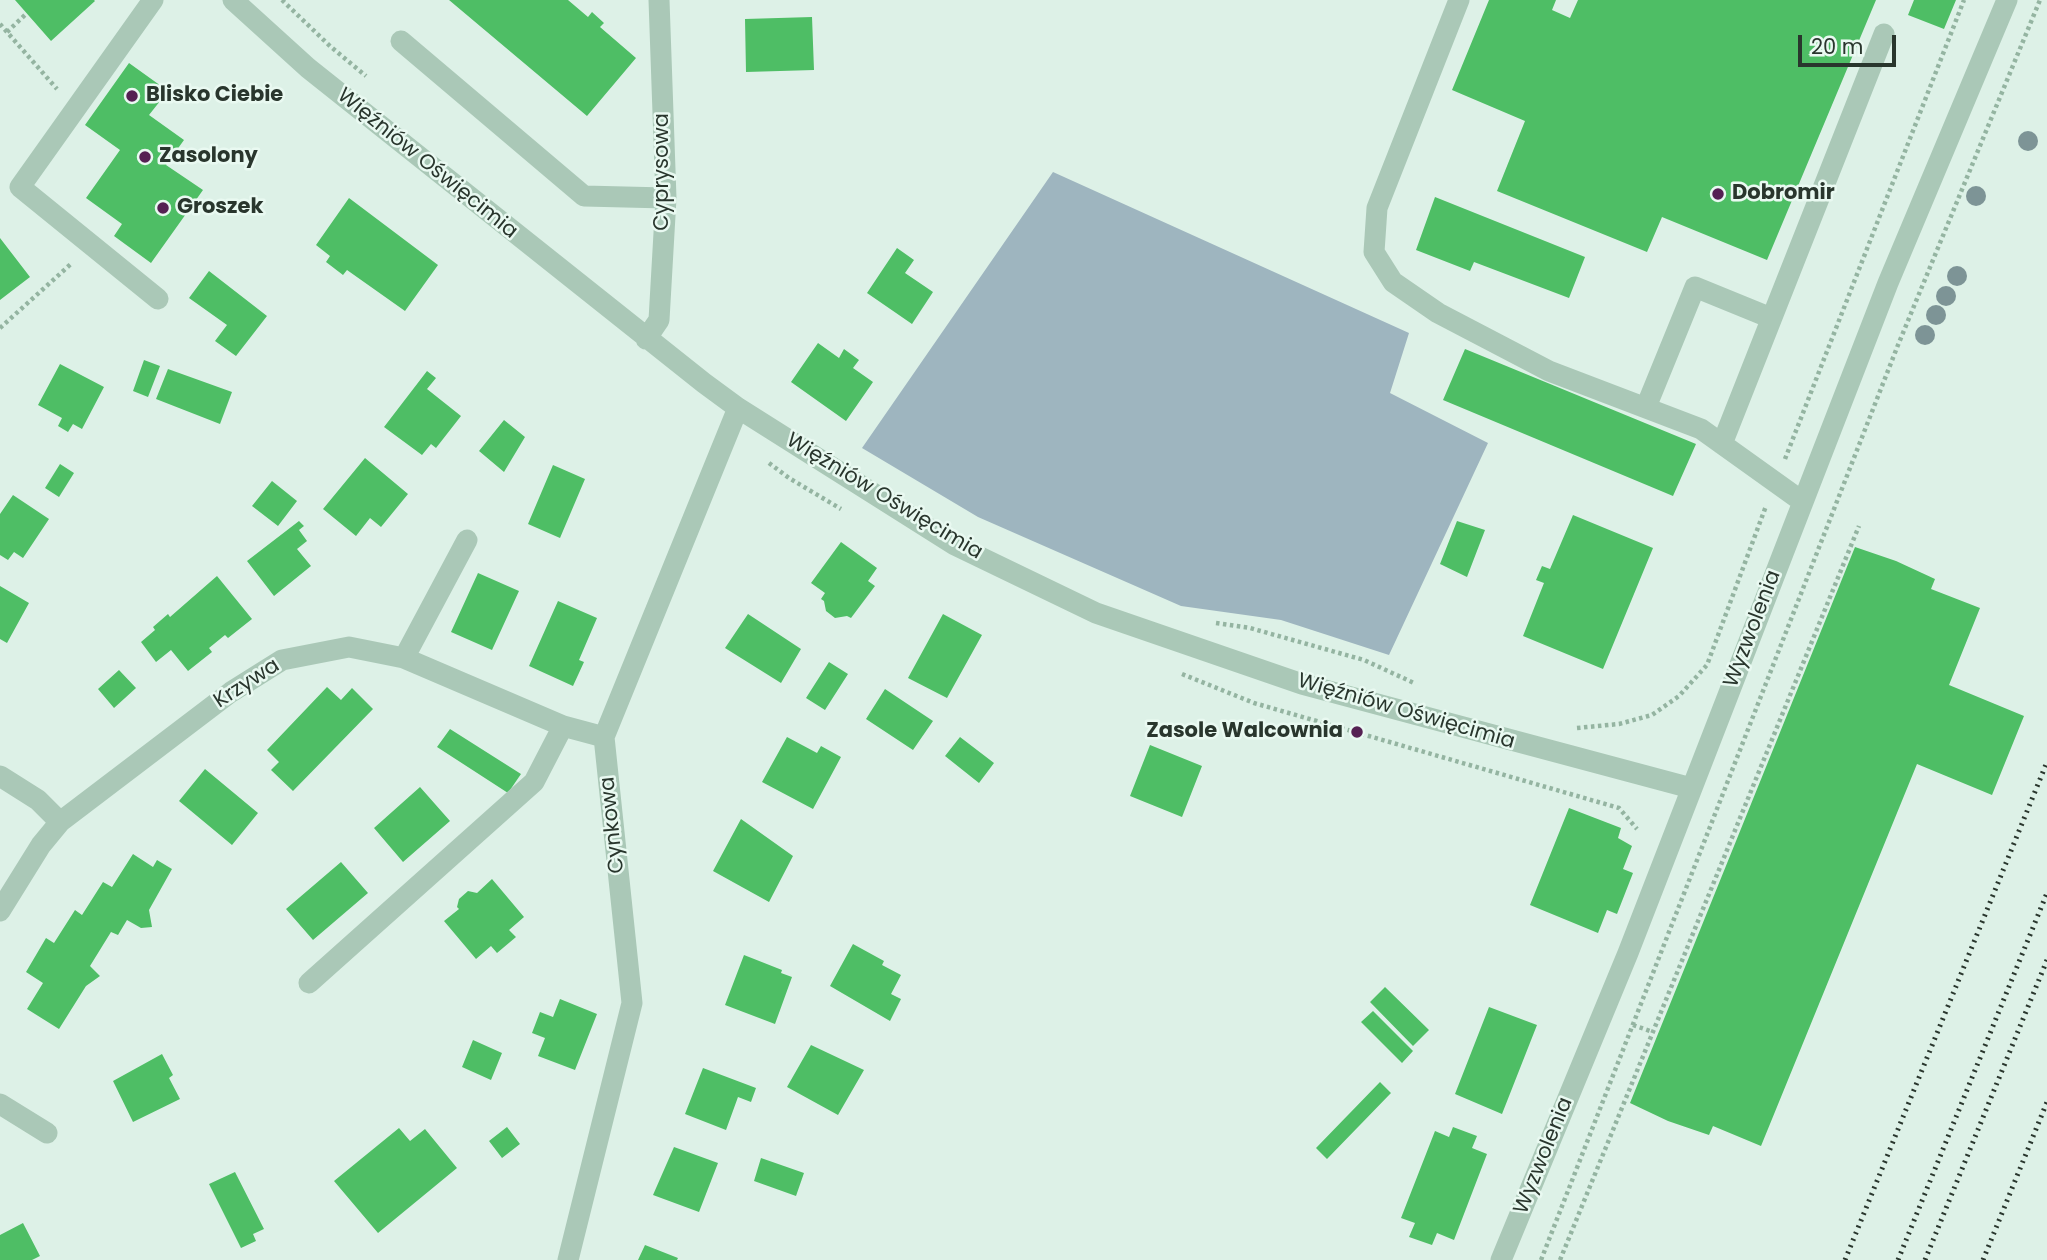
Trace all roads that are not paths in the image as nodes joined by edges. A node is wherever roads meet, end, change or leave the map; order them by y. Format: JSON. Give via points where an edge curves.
{"nodes":[{"id":1,"x":153,"y":0,"type":"edge"},
{"id":2,"x":233,"y":0,"type":"edge"},
{"id":3,"x":659,"y":0,"type":"edge"},
{"id":4,"x":1460,"y":0,"type":"edge"},
{"id":5,"x":2007,"y":0,"type":"edge"},
{"id":6,"x":1884,"y":34,"type":"dead end"},
{"id":7,"x":401,"y":41,"type":"dead end"},
{"id":8,"x":666,"y":198,"type":"junction"},
{"id":9,"x":158,"y":299,"type":"dead end"},
{"id":10,"x":1772,"y":318,"type":"junction"},
{"id":11,"x":646,"y":339,"type":"junction"},
{"id":12,"x":1646,"y":407,"type":"junction"},
{"id":13,"x":738,"y":408,"type":"junction"},
{"id":14,"x":1722,"y":444,"type":"junction"},
{"id":15,"x":1803,"y":502,"type":"junction"},
{"id":16,"x":467,"y":540,"type":"dead end"},
{"id":17,"x":404,"y":659,"type":"junction"},
{"id":18,"x":563,"y":726,"type":"junction"},
{"id":19,"x":604,"y":737,"type":"junction"},
{"id":20,"x":0,"y":776,"type":"edge"},
{"id":21,"x":1691,"y":788,"type":"junction"},
{"id":22,"x":60,"y":822,"type":"junction"},
{"id":23,"x":0,"y":911,"type":"edge"},
{"id":24,"x":309,"y":983,"type":"dead end"},
{"id":25,"x":0,"y":1104,"type":"edge"},
{"id":26,"x":47,"y":1133,"type":"dead end"},
{"id":27,"x":568,"y":1260,"type":"edge"},
{"id":28,"x":1501,"y":1260,"type":"edge"}],
"edges":[{"from":1,"to":9,"type":"street","via":[[20,187]]},
{"from":2,"to":11,"type":"street","name":"Więźniów Oświęcimia","via":[[308,68]]},
{"from":3,"to":8,"type":"street","name":"Cyprysowa"},
{"from":4,"to":12,"type":"street","via":[[1377,208],[1374,252],[1393,282],[1438,313],[1549,371]]},
{"from":5,"to":15,"type":"street","name":"Wyzwolenia"},
{"from":6,"to":10,"type":"street"},
{"from":7,"to":8,"type":"street","via":[[584,196]]},
{"from":8,"to":11,"type":"street","name":"Cyprysowa","via":[[659,320]]},
{"from":10,"to":12,"type":"street","via":[[1695,287]]},
{"from":10,"to":14,"type":"street"},
{"from":11,"to":13,"type":"street","name":"Więźniów Oświęcimia"},
{"from":12,"to":14,"type":"street","via":[[1701,429]]},
{"from":13,"to":19,"type":"street","name":"Cynkowa"},
{"from":13,"to":21,"type":"street","name":"Więźniów Oświęcimia","via":[[956,545],[1096,613],[1354,699]]},
{"from":14,"to":15,"type":"street"},
{"from":15,"to":21,"type":"street","name":"Wyzwolenia"},
{"from":16,"to":17,"type":"street"},
{"from":17,"to":18,"type":"street","name":"Krzywa"},
{"from":17,"to":22,"type":"street","name":"Krzywa","via":[[349,647],[282,660],[231,692]]},
{"from":18,"to":19,"type":"street","name":"Krzywa"},
{"from":18,"to":24,"type":"street","via":[[534,782]]},
{"from":19,"to":27,"type":"street","name":"Cynkowa","via":[[632,1003]]},
{"from":20,"to":22,"type":"street","via":[[38,800]]},
{"from":21,"to":28,"type":"street","name":"Wyzwolenia"},
{"from":22,"to":23,"type":"street","name":"Krzywa"},
{"from":25,"to":26,"type":"street"}]}
